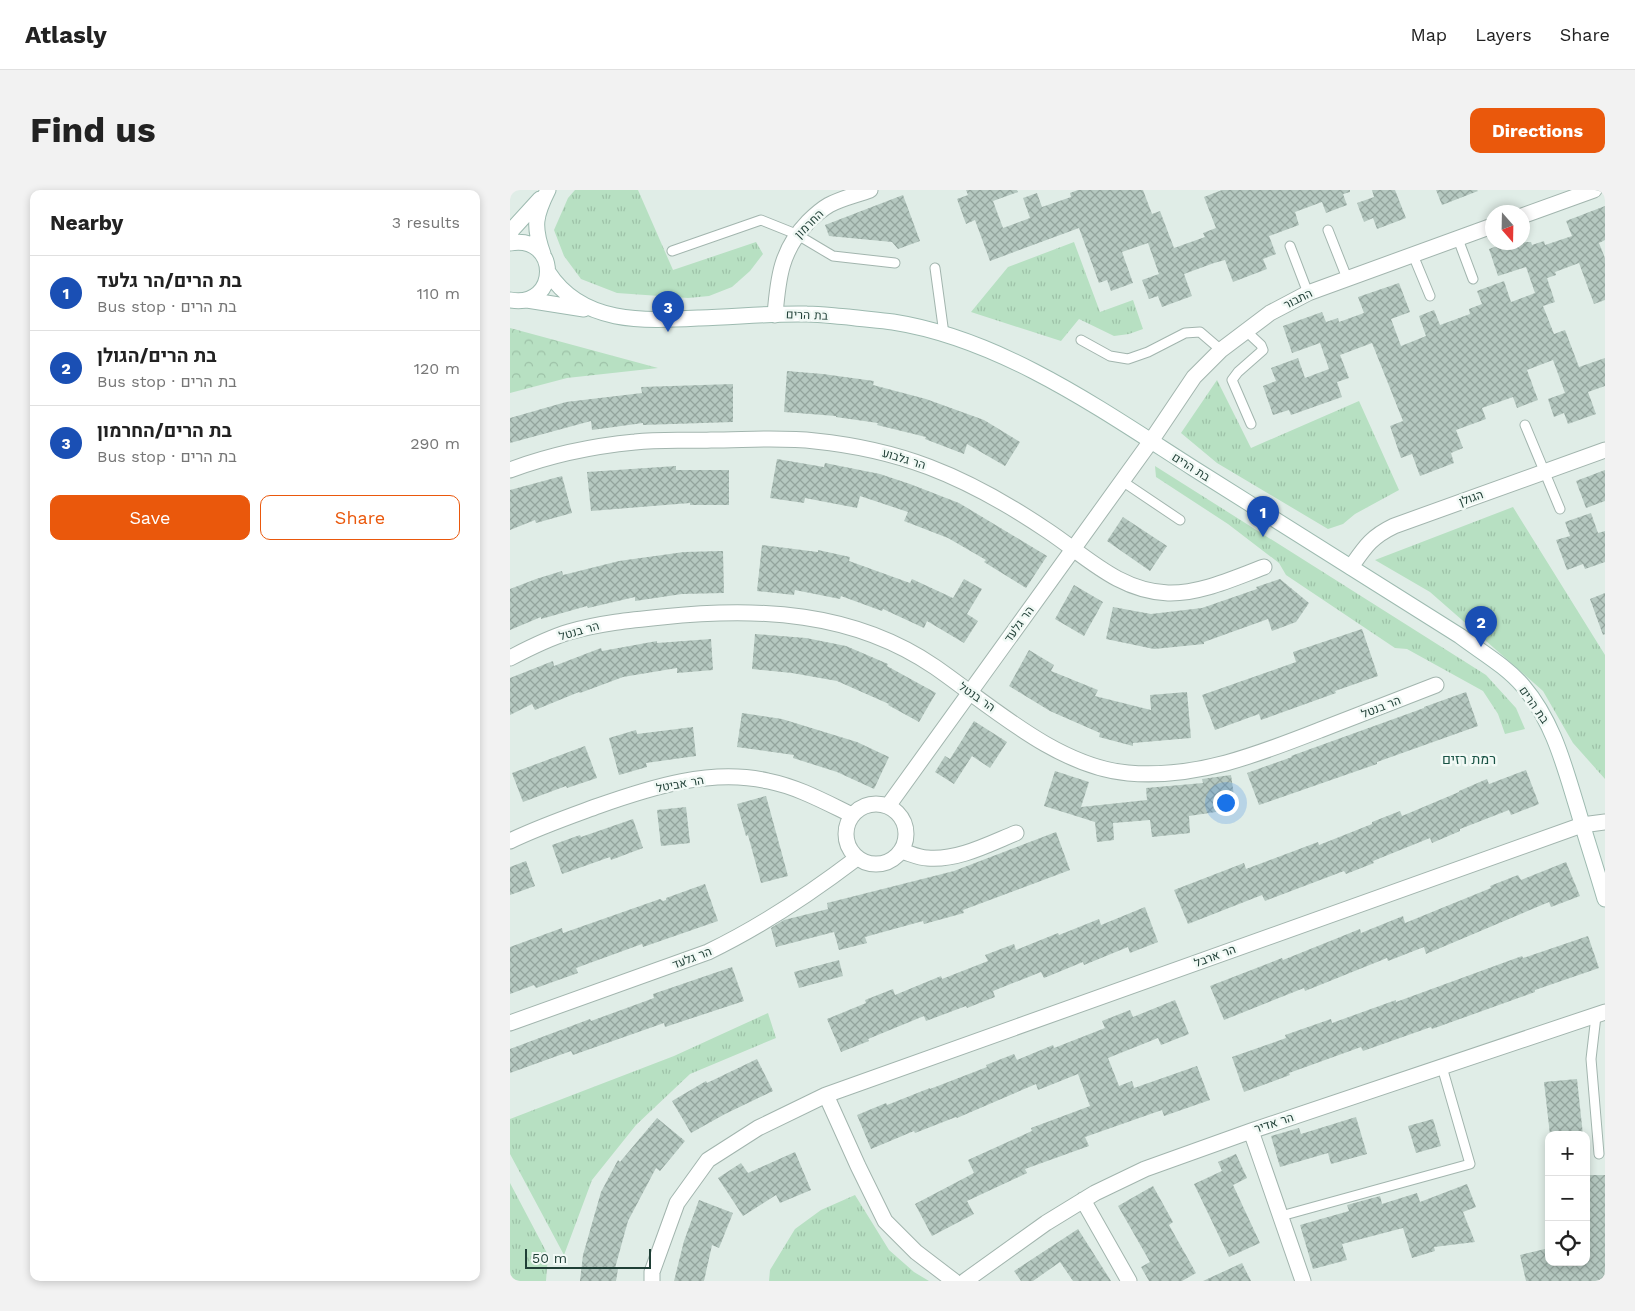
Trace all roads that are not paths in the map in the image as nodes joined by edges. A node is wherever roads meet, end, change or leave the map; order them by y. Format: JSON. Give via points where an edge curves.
{"nodes":[{"id":1,"x":548,"y":190,"type":"edge"},
{"id":2,"x":870,"y":190,"type":"edge"},
{"id":3,"x":1594,"y":190,"type":"edge"},
{"id":4,"x":1530,"y":210,"type":"edge"},
{"id":5,"x":1485,"y":229,"type":"edge"},
{"id":6,"x":1328,"y":230,"type":"dead end"},
{"id":7,"x":510,"y":232,"type":"edge"},
{"id":8,"x":796,"y":234,"type":"junction"},
{"id":9,"x":1458,"y":239,"type":"junction"},
{"id":10,"x":510,"y":243,"type":"edge"},
{"id":11,"x":1290,"y":246,"type":"dead end"},
{"id":12,"x":672,"y":251,"type":"dead end"},
{"id":13,"x":543,"y":255,"type":"junction"},
{"id":14,"x":1413,"y":255,"type":"junction"},
{"id":15,"x":895,"y":262,"type":"dead end"},
{"id":16,"x":935,"y":268,"type":"dead end"},
{"id":17,"x":548,"y":272,"type":"junction"},
{"id":18,"x":1348,"y":278,"type":"junction"},
{"id":19,"x":1473,"y":279,"type":"dead end"},
{"id":20,"x":1308,"y":292,"type":"junction"},
{"id":21,"x":1430,"y":296,"type":"dead end"},
{"id":22,"x":510,"y":300,"type":"edge"},
{"id":23,"x":527,"y":300,"type":"junction"},
{"id":24,"x":601,"y":312,"type":"junction"},
{"id":25,"x":775,"y":315,"type":"junction"},
{"id":26,"x":1245,"y":330,"type":"junction"},
{"id":27,"x":944,"y":334,"type":"junction"},
{"id":28,"x":1081,"y":340,"type":"dead end"},
{"id":29,"x":1221,"y":350,"type":"junction"},
{"id":30,"x":1251,"y":424,"type":"dead end"},
{"id":31,"x":1526,"y":425,"type":"dead end"},
{"id":32,"x":1151,"y":441,"type":"junction"},
{"id":33,"x":1605,"y":450,"type":"edge"},
{"id":34,"x":510,"y":470,"type":"edge"},
{"id":35,"x":1544,"y":472,"type":"junction"},
{"id":36,"x":1122,"y":481,"type":"junction"},
{"id":37,"x":1560,"y":509,"type":"dead end"},
{"id":38,"x":1180,"y":520,"type":"dead end"},
{"id":39,"x":1073,"y":550,"type":"junction"},
{"id":40,"x":1264,"y":567,"type":"dead end"},
{"id":41,"x":1351,"y":568,"type":"junction"},
{"id":42,"x":510,"y":658,"type":"edge"},
{"id":43,"x":1436,"y":685,"type":"dead end"},
{"id":44,"x":970,"y":692,"type":"junction"},
{"id":45,"x":888,"y":806,"type":"junction"},
{"id":46,"x":852,"y":815,"type":"junction"},
{"id":47,"x":1605,"y":822,"type":"edge"},
{"id":48,"x":1582,"y":825,"type":"junction"},
{"id":49,"x":1016,"y":833,"type":"dead end"},
{"id":50,"x":510,"y":841,"type":"edge"},
{"id":51,"x":901,"y":851,"type":"junction"},
{"id":52,"x":857,"y":858,"type":"junction"},
{"id":53,"x":1605,"y":899,"type":"edge"},
{"id":54,"x":1600,"y":1014,"type":"edge"},
{"id":55,"x":510,"y":1023,"type":"edge"},
{"id":56,"x":1442,"y":1067,"type":"junction"},
{"id":57,"x":826,"y":1095,"type":"junction"},
{"id":58,"x":1251,"y":1131,"type":"junction"},
{"id":59,"x":1599,"y":1154,"type":"dead end"},
{"id":60,"x":1083,"y":1200,"type":"junction"},
{"id":61,"x":1280,"y":1216,"type":"junction"},
{"id":62,"x":652,"y":1281,"type":"edge"},
{"id":63,"x":954,"y":1281,"type":"edge"},
{"id":64,"x":965,"y":1281,"type":"edge"},
{"id":65,"x":1129,"y":1281,"type":"edge"},
{"id":66,"x":1303,"y":1281,"type":"edge"}],
"edges":[{"from":1,"to":7,"type":"street"},
{"from":1,"to":13,"type":"street","via":[[536,220],[536,233]]},
{"from":2,"to":8,"type":"street","name":"החרמון","via":[[829,205]]},
{"from":3,"to":4,"type":"street","via":[[1563,197]]},
{"from":5,"to":9,"type":"street","name":"התבור"},
{"from":6,"to":18,"type":"lane"},
{"from":8,"to":12,"type":"lane","via":[[761,220]]},
{"from":8,"to":15,"type":"lane","via":[[833,256]]},
{"from":8,"to":25,"type":"street","name":"החרמון","via":[[784,258],[778,281]]},
{"from":9,"to":14,"type":"street","name":"התבור"},
{"from":9,"to":19,"type":"lane"},
{"from":10,"to":13,"type":"street","via":[[529,244]]},
{"from":11,"to":20,"type":"lane"},
{"from":13,"to":17,"type":"street"},
{"from":14,"to":18,"type":"street","name":"התבור"},
{"from":14,"to":21,"type":"lane"},
{"from":16,"to":27,"type":"lane"},
{"from":17,"to":23,"type":"street","via":[[542,289]]},
{"from":17,"to":24,"type":"street","name":"בת הרים","via":[[567,295]]},
{"from":18,"to":20,"type":"street","name":"התבור"},
{"from":20,"to":26,"type":"street","name":"התבור"},
{"from":22,"to":23,"type":"street","name":"בת הרים"},
{"from":23,"to":24,"type":"street","name":"בת הרים"},
{"from":24,"to":25,"type":"street","name":"בת הרים","via":[[652,321]]},
{"from":25,"to":27,"type":"street","name":"בת הרים","via":[[807,314],[894,322]]},
{"from":26,"to":29,"type":"street","name":"התבור"},
{"from":26,"to":30,"type":"lane","via":[[1263,350],[1232,380]]},
{"from":27,"to":32,"type":"street","name":"בת הרים","via":[[989,350],[1033,371],[1097,406]]},
{"from":28,"to":29,"type":"lane","via":[[1110,356],[1128,359],[1185,333],[1200,332]]},
{"from":29,"to":32,"type":"street","name":"התבור","via":[[1194,377]]},
{"from":31,"to":35,"type":"lane"},
{"from":32,"to":36,"type":"street","name":"הר גלעד"},
{"from":32,"to":41,"type":"street","name":"בת הרים"},
{"from":33,"to":35,"type":"street","name":"הגולן"},
{"from":34,"to":39,"type":"street","name":"הר גלבוע","via":[[563,454],[636,442],[777,440],[856,446],[930,467],[962,481],[1050,532]]},
{"from":35,"to":37,"type":"lane"},
{"from":35,"to":41,"type":"street","name":"הגולן","via":[[1391,527],[1364,548]]},
{"from":36,"to":38,"type":"lane"},
{"from":36,"to":39,"type":"street","name":"הר גלעד"},
{"from":39,"to":40,"type":"street","name":"הר גלבוע","via":[[1125,583],[1146,591],[1190,591]]},
{"from":39,"to":44,"type":"street","name":"הר גלעד"},
{"from":41,"to":48,"type":"street","name":"בת הרים","via":[[1460,636],[1522,686],[1551,730]]},
{"from":42,"to":44,"type":"street","name":"הר בנטל","via":[[568,633],[608,623],[696,613],[784,614],[818,618],[876,635],[902,646]]},
{"from":43,"to":44,"type":"street","name":"הר בנטל","via":[[1258,754],[1198,769],[1162,773],[1128,773],[1070,758]]},
{"from":44,"to":45,"type":"street","name":"הר גלעד"},
{"from":45,"to":46,"type":"street","via":[[868,805]]},
{"from":45,"to":51,"type":"street","via":[[903,820],[906,830]]},
{"from":46,"to":50,"type":"street","name":"הר אביטל","via":[[768,780],[709,778],[676,782],[636,793]]},
{"from":46,"to":52,"type":"street","via":[[847,824],[847,844]]},
{"from":47,"to":48,"type":"street","name":"הר ארבל"},
{"from":48,"to":53,"type":"street","name":"בת הרים"},
{"from":48,"to":57,"type":"street","name":"הר ארבל"},
{"from":49,"to":51,"type":"street","via":[[947,857],[927,858]]},
{"from":51,"to":52,"type":"street","via":[[888,861],[877,864]]},
{"from":52,"to":55,"type":"street","name":"הר גלעד","via":[[825,882],[724,945]]},
{"from":54,"to":56,"type":"street","name":"הר אדיר"},
{"from":54,"to":59,"type":"lane","via":[[1591,1059]]},
{"from":56,"to":58,"type":"street","name":"הר אדיר"},
{"from":56,"to":61,"type":"lane","via":[[1470,1164]]},
{"from":57,"to":62,"type":"street","name":"הר ארבל","via":[[758,1128],[708,1160],[677,1203],[652,1272]]},
{"from":57,"to":63,"type":"street","via":[[886,1221],[916,1252]]},
{"from":58,"to":60,"type":"street","name":"הר אדיר","via":[[1145,1168]]},
{"from":58,"to":61,"type":"street"},
{"from":60,"to":64,"type":"street","name":"הר אדיר"},
{"from":60,"to":65,"type":"street"},
{"from":61,"to":66,"type":"street"}]}
